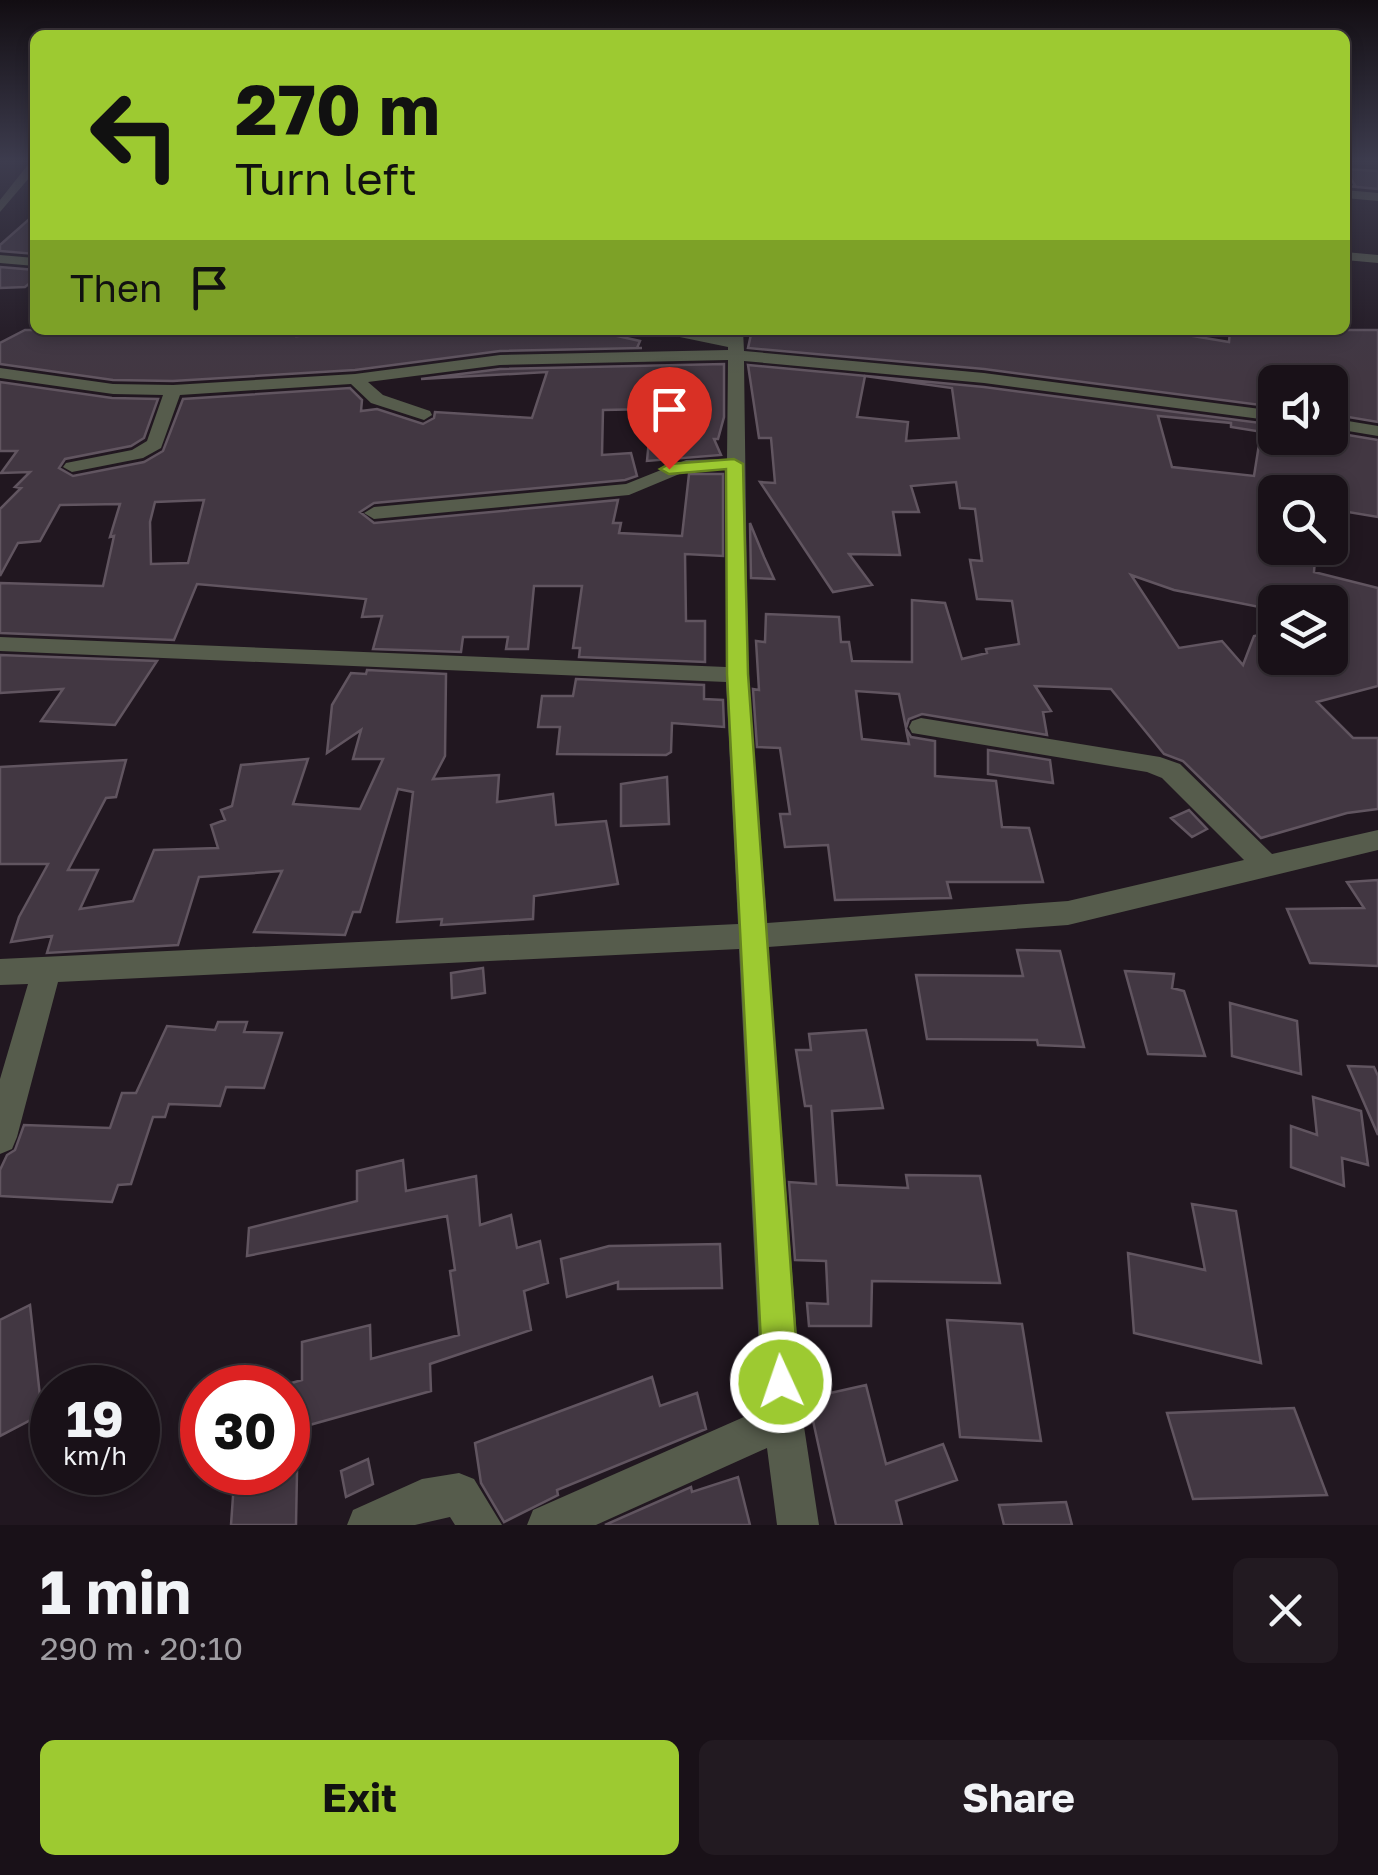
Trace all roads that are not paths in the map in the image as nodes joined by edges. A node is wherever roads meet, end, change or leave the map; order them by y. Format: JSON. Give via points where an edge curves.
{"nodes":[{"id":1,"x":1350,"y":256,"type":"edge"},
{"id":2,"x":0,"y":259,"type":"edge"},
{"id":3,"x":1378,"y":259,"type":"edge"},
{"id":4,"x":30,"y":262,"type":"edge"},
{"id":5,"x":684,"y":335,"type":"edge"},
{"id":6,"x":734,"y":343,"type":"edge"},
{"id":7,"x":0,"y":373,"type":"edge"},
{"id":8,"x":355,"y":378,"type":"junction"},
{"id":9,"x":173,"y":390,"type":"junction"},
{"id":10,"x":1258,"y":414,"type":"edge"},
{"id":11,"x":424,"y":415,"type":"dead end"},
{"id":12,"x":1348,"y":426,"type":"edge"},
{"id":13,"x":1378,"y":431,"type":"edge"},
{"id":14,"x":734,"y":464,"type":"junction"},
{"id":15,"x":72,"y":467,"type":"dead end"},
{"id":16,"x":374,"y":513,"type":"dead end"},
{"id":17,"x":0,"y":644,"type":"edge"},
{"id":18,"x":737,"y":674,"type":"junction"},
{"id":19,"x":920,"y":727,"type":"dead end"},
{"id":20,"x":1378,"y":840,"type":"edge"},
{"id":21,"x":1266,"y":866,"type":"junction"},
{"id":22,"x":755,"y":936,"type":"junction"},
{"id":23,"x":47,"y":969,"type":"junction"},
{"id":24,"x":0,"y":972,"type":"edge"},
{"id":25,"x":0,"y":1137,"type":"edge"},
{"id":26,"x":783,"y":1420,"type":"junction"},
{"id":27,"x":368,"y":1525,"type":"edge"},
{"id":28,"x":481,"y":1525,"type":"edge"},
{"id":29,"x":548,"y":1525,"type":"edge"},
{"id":30,"x":798,"y":1525,"type":"edge"}],
"edges":[{"from":1,"to":3,"type":"street"},
{"from":2,"to":4,"type":"street"},
{"from":5,"to":6,"type":"street"},
{"from":6,"to":8,"type":"street"},
{"from":6,"to":10,"type":"street"},
{"from":6,"to":14,"type":"street"},
{"from":7,"to":9,"type":"street"},
{"from":8,"to":9,"type":"street"},
{"from":8,"to":11,"type":"street","via":[[377,399]]},
{"from":9,"to":15,"type":"street","via":[[155,444]]},
{"from":12,"to":13,"type":"street"},
{"from":14,"to":16,"type":"street","via":[[686,465],[629,489]]},
{"from":14,"to":18,"type":"street"},
{"from":17,"to":18,"type":"street"},
{"from":18,"to":22,"type":"street"},
{"from":19,"to":21,"type":"street","via":[[1171,770]]},
{"from":20,"to":21,"type":"street"},
{"from":21,"to":22,"type":"street","via":[[1068,913]]},
{"from":22,"to":23,"type":"street"},
{"from":22,"to":26,"type":"street"},
{"from":23,"to":24,"type":"street"},
{"from":23,"to":25,"type":"street"},
{"from":26,"to":29,"type":"street"},
{"from":26,"to":30,"type":"street"},
{"from":27,"to":28,"type":"street","via":[[422,1500],[459,1494]]}]}
